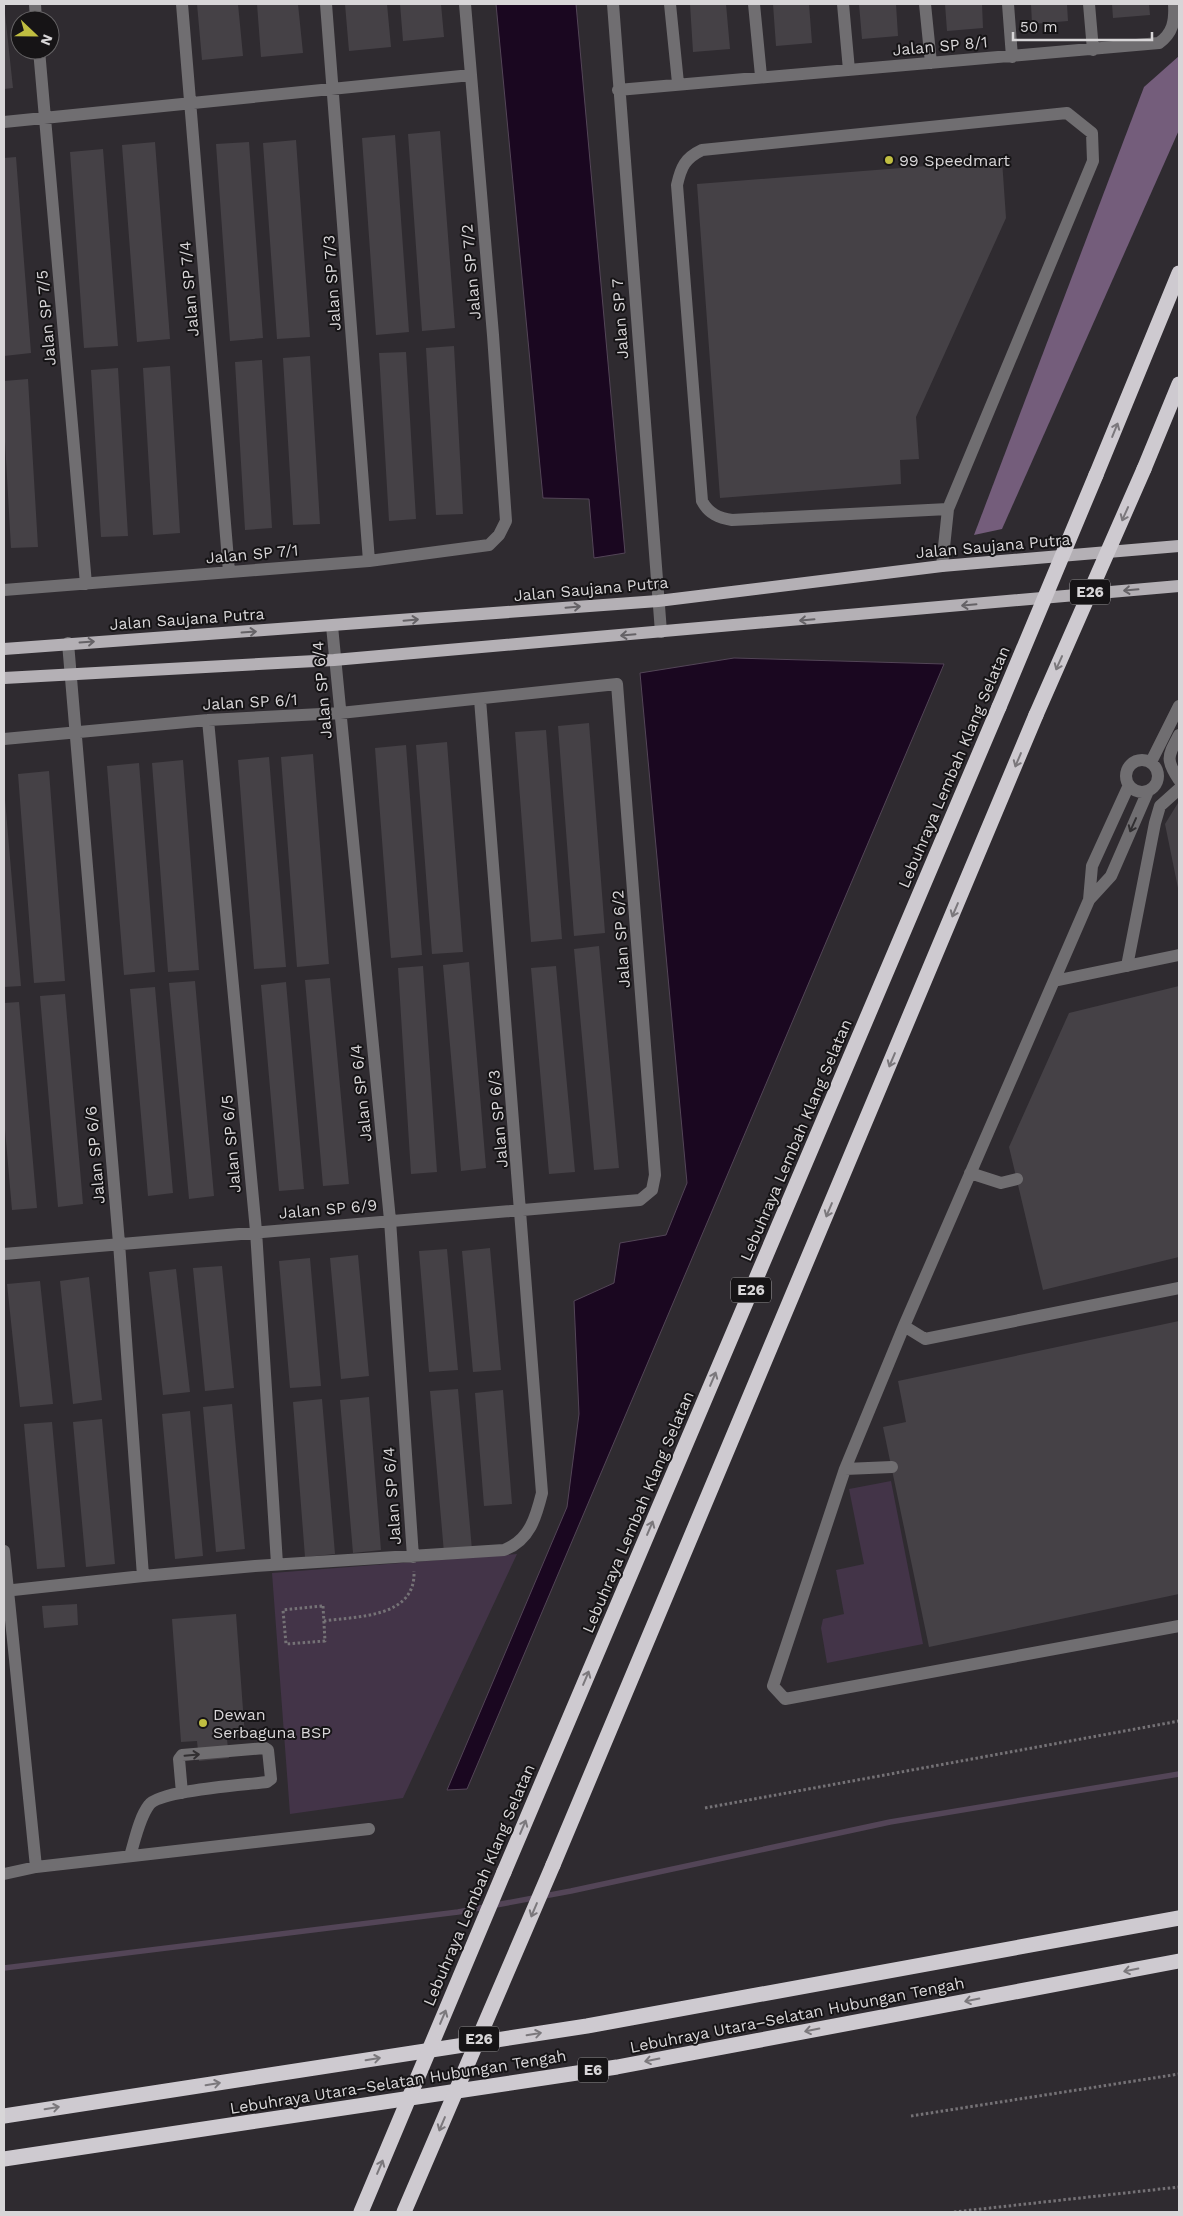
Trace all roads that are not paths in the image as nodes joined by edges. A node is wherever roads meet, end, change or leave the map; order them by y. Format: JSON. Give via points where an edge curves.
{"nodes":[{"id":1,"x":182,"y":4,"type":"edge"},
{"id":2,"x":326,"y":4,"type":"edge"},
{"id":3,"x":465,"y":4,"type":"edge"},
{"id":4,"x":613,"y":4,"type":"edge"},
{"id":5,"x":670,"y":4,"type":"edge"},
{"id":6,"x":754,"y":4,"type":"edge"},
{"id":7,"x":843,"y":4,"type":"edge"},
{"id":8,"x":926,"y":4,"type":"edge"},
{"id":9,"x":1008,"y":4,"type":"edge"},
{"id":10,"x":1089,"y":4,"type":"edge"},
{"id":11,"x":1174,"y":4,"type":"edge"},
{"id":12,"x":1093,"y":50,"type":"junction"},
{"id":13,"x":1012,"y":57,"type":"junction"},
{"id":14,"x":40,"y":60,"type":"edge"},
{"id":15,"x":931,"y":63,"type":"junction"},
{"id":16,"x":849,"y":70,"type":"junction"},
{"id":17,"x":471,"y":75,"type":"junction"},
{"id":18,"x":761,"y":76,"type":"junction"},
{"id":19,"x":678,"y":83,"type":"junction"},
{"id":20,"x":333,"y":88,"type":"junction"},
{"id":21,"x":618,"y":90,"type":"junction"},
{"id":22,"x":190,"y":103,"type":"junction"},
{"id":23,"x":45,"y":117,"type":"junction"},
{"id":24,"x":4,"y":122,"type":"edge"},
{"id":25,"x":1179,"y":273,"type":"edge"},
{"id":26,"x":1179,"y":384,"type":"edge"},
{"id":27,"x":948,"y":509,"type":"junction"},
{"id":28,"x":499,"y":535,"type":"joint"},
{"id":29,"x":1179,"y":546,"type":"edge"},
{"id":30,"x":369,"y":561,"type":"junction"},
{"id":31,"x":942,"y":566,"type":"junction"},
{"id":32,"x":229,"y":572,"type":"junction"},
{"id":33,"x":86,"y":584,"type":"junction"},
{"id":34,"x":1179,"y":586,"type":"edge"},
{"id":35,"x":4,"y":590,"type":"edge"},
{"id":36,"x":658,"y":601,"type":"junction"},
{"id":37,"x":332,"y":626,"type":"junction"},
{"id":38,"x":661,"y":632,"type":"junction"},
{"id":39,"x":68,"y":643,"type":"junction"},
{"id":40,"x":4,"y":649,"type":"edge"},
{"id":41,"x":334,"y":660,"type":"junction"},
{"id":42,"x":70,"y":672,"type":"junction"},
{"id":43,"x":4,"y":678,"type":"edge"},
{"id":44,"x":618,"y":684,"type":"joint"},
{"id":45,"x":480,"y":699,"type":"junction"},
{"id":46,"x":1179,"y":706,"type":"edge"},
{"id":47,"x":340,"y":713,"type":"junction"},
{"id":48,"x":208,"y":720,"type":"junction"},
{"id":49,"x":76,"y":732,"type":"junction"},
{"id":50,"x":1179,"y":735,"type":"edge"},
{"id":51,"x":4,"y":739,"type":"edge"},
{"id":52,"x":1151,"y":762,"type":"junction"},
{"id":53,"x":1179,"y":780,"type":"edge"},
{"id":54,"x":1129,"y":785,"type":"junction"},
{"id":55,"x":1179,"y":789,"type":"edge"},
{"id":56,"x":1148,"y":791,"type":"junction"},
{"id":57,"x":1089,"y":900,"type":"junction"},
{"id":58,"x":1179,"y":955,"type":"edge"},
{"id":59,"x":1127,"y":966,"type":"junction"},
{"id":60,"x":1054,"y":981,"type":"junction"},
{"id":61,"x":970,"y":1174,"type":"junction"},
{"id":62,"x":1017,"y":1179,"type":"dead end"},
{"id":63,"x":652,"y":1190,"type":"joint"},
{"id":64,"x":522,"y":1210,"type":"junction"},
{"id":65,"x":390,"y":1220,"type":"junction"},
{"id":66,"x":256,"y":1231,"type":"junction"},
{"id":67,"x":119,"y":1242,"type":"junction"},
{"id":68,"x":4,"y":1254,"type":"edge"},
{"id":69,"x":1179,"y":1288,"type":"edge"},
{"id":70,"x":904,"y":1326,"type":"junction"},
{"id":71,"x":892,"y":1467,"type":"dead end"},
{"id":72,"x":845,"y":1469,"type":"junction"},
{"id":73,"x":4,"y":1551,"type":"edge"},
{"id":74,"x":413,"y":1557,"type":"junction"},
{"id":75,"x":277,"y":1564,"type":"junction"},
{"id":76,"x":143,"y":1576,"type":"junction"},
{"id":77,"x":6,"y":1591,"type":"edge"},
{"id":78,"x":1179,"y":1626,"type":"edge"},
{"id":79,"x":182,"y":1793,"type":"junction"},
{"id":80,"x":369,"y":1829,"type":"dead end"},
{"id":81,"x":130,"y":1856,"type":"junction"},
{"id":82,"x":36,"y":1867,"type":"junction"},
{"id":83,"x":4,"y":1874,"type":"edge"},
{"id":84,"x":1179,"y":1918,"type":"edge"},
{"id":85,"x":1179,"y":1961,"type":"edge"},
{"id":86,"x":4,"y":2116,"type":"edge"},
{"id":87,"x":4,"y":2159,"type":"edge"},
{"id":88,"x":361,"y":2212,"type":"edge"},
{"id":89,"x":404,"y":2212,"type":"edge"}],
"edges":[{"from":1,"to":22,"type":"street","name":"Jalan SP 7/4"},
{"from":2,"to":20,"type":"street","name":"Jalan SP 7/3"},
{"from":3,"to":17,"type":"street","name":"Jalan SP 7/2"},
{"from":4,"to":21,"type":"street","name":"Jalan SP 7"},
{"from":5,"to":19,"type":"street"},
{"from":6,"to":18,"type":"street"},
{"from":7,"to":16,"type":"street"},
{"from":8,"to":15,"type":"street"},
{"from":9,"to":13,"type":"street"},
{"from":10,"to":12,"type":"street"},
{"from":11,"to":12,"type":"street","name":"Jalan SP 8/1","via":[[1173,27],[1159,43]]},
{"from":12,"to":13,"type":"street","name":"Jalan SP 8/1"},
{"from":13,"to":15,"type":"street","name":"Jalan SP 8/1"},
{"from":14,"to":23,"type":"street","name":"Jalan SP 7/5"},
{"from":15,"to":16,"type":"street","name":"Jalan SP 8/1"},
{"from":16,"to":18,"type":"street","name":"Jalan SP 8/1"},
{"from":17,"to":20,"type":"street"},
{"from":17,"to":28,"type":"street","name":"Jalan SP 7/2","via":[[506,521]]},
{"from":18,"to":19,"type":"street","name":"Jalan SP 8/1"},
{"from":19,"to":21,"type":"street","name":"Jalan SP 8/1"},
{"from":20,"to":22,"type":"street"},
{"from":20,"to":30,"type":"street","name":"Jalan SP 7/3"},
{"from":21,"to":36,"type":"street","name":"Jalan SP 7"},
{"from":22,"to":23,"type":"street"},
{"from":22,"to":32,"type":"street","name":"Jalan SP 7/4"},
{"from":23,"to":24,"type":"street"},
{"from":23,"to":33,"type":"street","name":"Jalan SP 7/5"},
{"from":88,"to":25,"type":"highway","name":"Lebuhraya Lembah Klang Selatan","number":"E26","one_way":true,"bridge":true,"via":[[999,707]]},
{"from":26,"to":89,"type":"highway","number":"E26","one_way":true,"bridge":true},
{"from":27,"to":27,"type":"street","via":[[732,520],[720,518],[707,510],[702,501],[677,185],[680,168],[690,156],[702,150],[1067,113],[1092,132],[1093,162]]},
{"from":27,"to":31,"type":"street"},
{"from":28,"to":30,"type":"street","name":"Jalan SP 7/1","via":[[489,545]]},
{"from":29,"to":31,"type":"main road","name":"Jalan Saujana Putra"},
{"from":30,"to":32,"type":"street","name":"Jalan SP 7/1"},
{"from":31,"to":36,"type":"main road","name":"Jalan Saujana Putra"},
{"from":32,"to":33,"type":"street","name":"Jalan SP 7/1"},
{"from":33,"to":35,"type":"street","name":"Jalan SP 7/1"},
{"from":34,"to":38,"type":"main road","one_way":true},
{"from":37,"to":36,"type":"main road","name":"Jalan Saujana Putra","one_way":true},
{"from":36,"to":38,"type":"street","name":"Jalan SP 7"},
{"from":39,"to":37,"type":"main road","name":"Jalan Saujana Putra","one_way":true},
{"from":37,"to":41,"type":"street","name":"Jalan SP 6/4"},
{"from":38,"to":41,"type":"main road","one_way":true},
{"from":39,"to":40,"type":"main road","name":"Jalan Saujana Putra"},
{"from":39,"to":42,"type":"street","name":"Jalan SP 6/6"},
{"from":41,"to":42,"type":"main road"},
{"from":41,"to":47,"type":"street","name":"Jalan SP 6/4"},
{"from":42,"to":43,"type":"main road"},
{"from":42,"to":49,"type":"street","name":"Jalan SP 6/6"},
{"from":44,"to":45,"type":"street","name":"Jalan SP 6/1"},
{"from":44,"to":63,"type":"street","name":"Jalan SP 6/2","via":[[655,1175]]},
{"from":45,"to":47,"type":"street","name":"Jalan SP 6/1"},
{"from":45,"to":64,"type":"street","name":"Jalan SP 6/3"},
{"from":46,"to":52,"type":"street"},
{"from":47,"to":48,"type":"street","name":"Jalan SP 6/1"},
{"from":47,"to":65,"type":"street","name":"Jalan SP 6/4"},
{"from":48,"to":49,"type":"street","name":"Jalan SP 6/1"},
{"from":48,"to":66,"type":"street","name":"Jalan SP 6/5"},
{"from":49,"to":51,"type":"street","name":"Jalan SP 6/1"},
{"from":49,"to":67,"type":"street","name":"Jalan SP 6/6"},
{"from":50,"to":53,"type":"street","via":[[1169,755],[1170,766]]},
{"from":52,"to":54,"type":"street","via":[[1141,760],[1131,764],[1126,774]]},
{"from":52,"to":56,"type":"street","via":[[1158,775],[1156,785]]},
{"from":54,"to":56,"type":"street","via":[[1138,792]]},
{"from":54,"to":57,"type":"street","via":[[1092,866]]},
{"from":55,"to":59,"type":"street","via":[[1160,806],[1155,823]]},
{"from":56,"to":57,"type":"street","one_way":true,"via":[[1111,876]]},
{"from":57,"to":60,"type":"street"},
{"from":58,"to":59,"type":"street"},
{"from":59,"to":60,"type":"street"},
{"from":60,"to":61,"type":"street"},
{"from":61,"to":62,"type":"street","via":[[1001,1183]]},
{"from":61,"to":70,"type":"street"},
{"from":63,"to":64,"type":"street","name":"Jalan SP 6/9","via":[[640,1200]]},
{"from":64,"to":65,"type":"street","name":"Jalan SP 6/9"},
{"from":64,"to":74,"type":"street","name":"Jalan SP 6/3","via":[[542,1492],[536,1516],[527,1535],[504,1550]]},
{"from":65,"to":66,"type":"street","name":"Jalan SP 6/9"},
{"from":65,"to":74,"type":"street","name":"Jalan SP 6/4"},
{"from":66,"to":67,"type":"street","name":"Jalan SP 6/9"},
{"from":66,"to":75,"type":"street","name":"Jalan SP 6/5"},
{"from":67,"to":68,"type":"street","name":"Jalan SP 6/9"},
{"from":67,"to":76,"type":"street","name":"Jalan SP 6/6"},
{"from":69,"to":70,"type":"street","via":[[925,1339]]},
{"from":70,"to":72,"type":"street"},
{"from":71,"to":72,"type":"street"},
{"from":72,"to":78,"type":"street","via":[[772,1686],[784,1699]]},
{"from":73,"to":77,"type":"street"},
{"from":74,"to":75,"type":"street"},
{"from":75,"to":76,"type":"street"},
{"from":76,"to":77,"type":"street"},
{"from":77,"to":82,"type":"street"},
{"from":79,"to":79,"type":"street","one_way":true,"via":[[179,1759],[182,1756],[268,1750],[271,1779],[267,1782]]},
{"from":79,"to":81,"type":"street","via":[[163,1796],[149,1804]]},
{"from":80,"to":81,"type":"street"},
{"from":81,"to":82,"type":"street"},
{"from":82,"to":83,"type":"street"},
{"from":86,"to":84,"type":"highway","name":"Lebuhraya Utara–Selatan Hubungan Tengah","one_way":true,"via":[[587,2026]]},
{"from":85,"to":87,"type":"highway","name":"Lebuhraya Utara–Selatan Hubungan Tengah","number":"E6","one_way":true,"via":[[617,2066]]}]}
